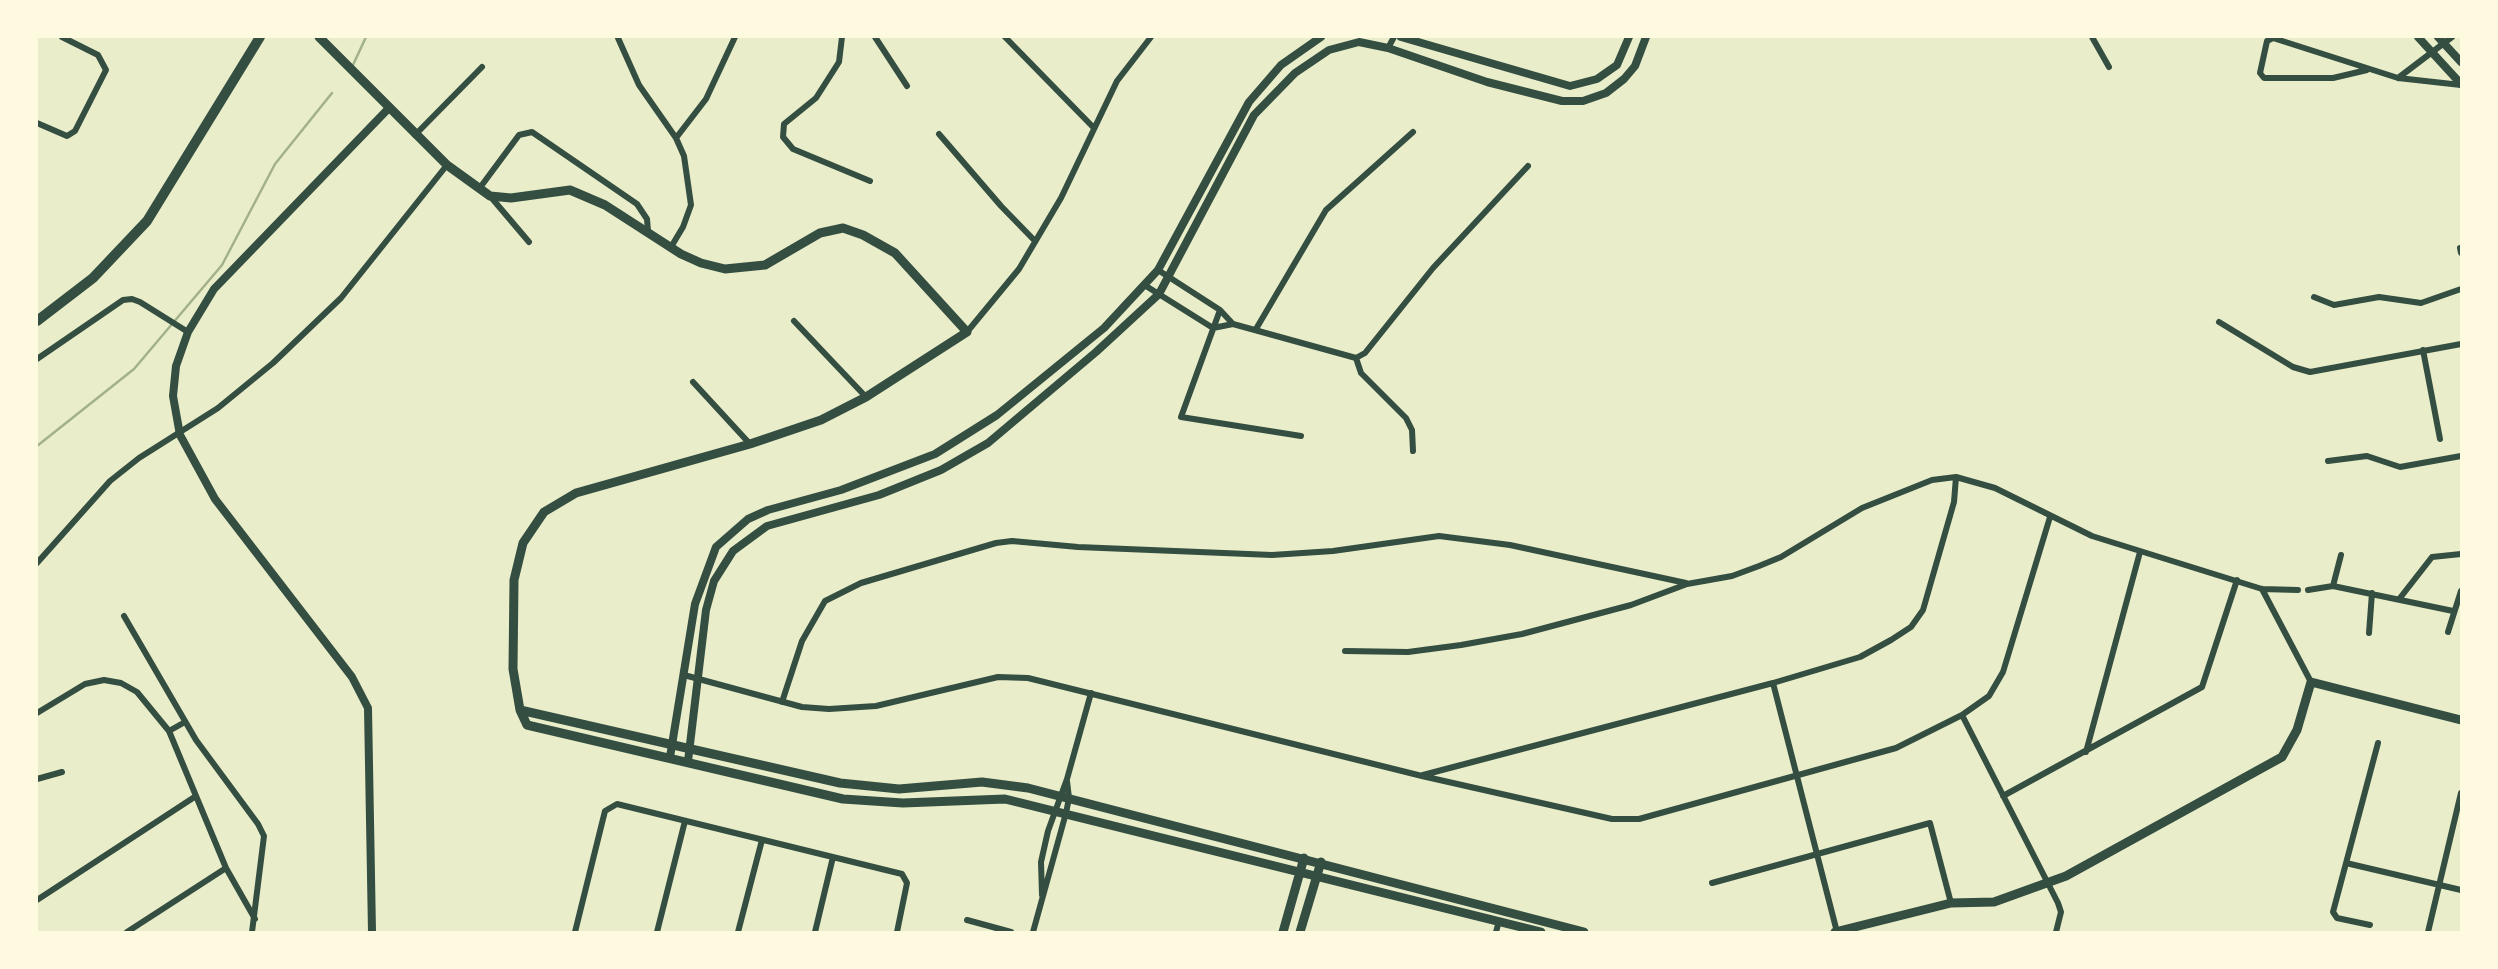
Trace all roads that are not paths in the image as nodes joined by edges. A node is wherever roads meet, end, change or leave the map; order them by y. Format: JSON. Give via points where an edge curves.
{"nodes":[{"id":1,"x":61,"y":37,"type":"edge"},
{"id":2,"x":260,"y":37,"type":"edge"},
{"id":3,"x":319,"y":37,"type":"edge"},
{"id":4,"x":735,"y":37,"type":"edge"},
{"id":5,"x":842,"y":37,"type":"edge"},
{"id":6,"x":874,"y":37,"type":"edge"},
{"id":7,"x":1005,"y":37,"type":"edge"},
{"id":8,"x":1151,"y":37,"type":"edge"},
{"id":9,"x":1321,"y":37,"type":"edge"},
{"id":10,"x":1394,"y":37,"type":"edge"},
{"id":11,"x":1401,"y":37,"type":"edge"},
{"id":12,"x":1629,"y":37,"type":"edge"},
{"id":13,"x":1646,"y":37,"type":"edge"},
{"id":14,"x":2092,"y":37,"type":"edge"},
{"id":15,"x":2418,"y":37,"type":"edge"},
{"id":16,"x":2452,"y":37,"type":"edge"},
{"id":17,"x":618,"y":38,"type":"edge"},
{"id":18,"x":2441,"y":40,"type":"edge"},
{"id":19,"x":1388,"y":48,"type":"junction"},
{"id":20,"x":2433,"y":53,"type":"junction"},
{"id":21,"x":2461,"y":62,"type":"edge"},
{"id":22,"x":482,"y":67,"type":"dead end"},
{"id":23,"x":2109,"y":67,"type":"dead end"},
{"id":24,"x":2367,"y":71,"type":"junction"},
{"id":25,"x":2398,"y":78,"type":"junction"},
{"id":26,"x":2461,"y":85,"type":"edge"},
{"id":27,"x":907,"y":86,"type":"dead end"},
{"id":28,"x":388,"y":109,"type":"junction"},
{"id":29,"x":37,"y":123,"type":"edge"},
{"id":30,"x":1093,"y":127,"type":"junction"},
{"id":31,"x":1413,"y":132,"type":"dead end"},
{"id":32,"x":939,"y":134,"type":"dead end"},
{"id":33,"x":415,"y":135,"type":"junction"},
{"id":34,"x":677,"y":138,"type":"junction"},
{"id":35,"x":447,"y":165,"type":"junction"},
{"id":36,"x":1528,"y":166,"type":"dead end"},
{"id":37,"x":870,"y":181,"type":"dead end"},
{"id":38,"x":479,"y":189,"type":"junction"},
{"id":39,"x":489,"y":196,"type":"junction"},
{"id":40,"x":648,"y":231,"type":"junction"},
{"id":41,"x":1035,"y":241,"type":"junction"},
{"id":42,"x":529,"y":242,"type":"dead end"},
{"id":43,"x":671,"y":247,"type":"junction"},
{"id":44,"x":1158,"y":270,"type":"junction"},
{"id":45,"x":1170,"y":278,"type":"junction"},
{"id":46,"x":1146,"y":286,"type":"junction"},
{"id":47,"x":2461,"y":289,"type":"edge"},
{"id":48,"x":1160,"y":294,"type":"junction"},
{"id":49,"x":2314,"y":297,"type":"dead end"},
{"id":50,"x":1220,"y":310,"type":"junction"},
{"id":51,"x":37,"y":321,"type":"edge"},
{"id":52,"x":794,"y":321,"type":"dead end"},
{"id":53,"x":2220,"y":321,"type":"dead end"},
{"id":54,"x":1233,"y":324,"type":"junction"},
{"id":55,"x":1213,"y":328,"type":"junction"},
{"id":56,"x":1256,"y":329,"type":"junction"},
{"id":57,"x":188,"y":332,"type":"junction"},
{"id":58,"x":967,"y":332,"type":"junction"},
{"id":59,"x":2461,"y":344,"type":"edge"},
{"id":60,"x":2423,"y":350,"type":"junction"},
{"id":61,"x":1356,"y":358,"type":"junction"},
{"id":62,"x":37,"y":359,"type":"edge"},
{"id":63,"x":694,"y":382,"type":"dead end"},
{"id":64,"x":866,"y":397,"type":"junction"},
{"id":65,"x":180,"y":435,"type":"junction"},
{"id":66,"x":1301,"y":436,"type":"dead end"},
{"id":67,"x":2440,"y":439,"type":"dead end"},
{"id":68,"x":750,"y":444,"type":"junction"},
{"id":69,"x":1413,"y":451,"type":"dead end"},
{"id":70,"x":2461,"y":456,"type":"edge"},
{"id":71,"x":2329,"y":461,"type":"dead end"},
{"id":72,"x":1956,"y":477,"type":"junction"},
{"id":73,"x":2050,"y":517,"type":"junction"},
{"id":74,"x":2140,"y":552,"type":"junction"},
{"id":75,"x":2461,"y":554,"type":"edge"},
{"id":76,"x":2341,"y":555,"type":"dead end"},
{"id":77,"x":37,"y":564,"type":"edge"},
{"id":78,"x":2237,"y":580,"type":"junction"},
{"id":79,"x":1687,"y":584,"type":"junction"},
{"id":80,"x":2333,"y":586,"type":"junction"},
{"id":81,"x":2262,"y":589,"type":"junction"},
{"id":82,"x":2298,"y":590,"type":"dead end"},
{"id":83,"x":2308,"y":590,"type":"dead end"},
{"id":84,"x":2461,"y":591,"type":"edge"},
{"id":85,"x":2372,"y":593,"type":"junction"},
{"id":86,"x":2400,"y":598,"type":"junction"},
{"id":87,"x":2453,"y":611,"type":"junction"},
{"id":88,"x":124,"y":616,"type":"dead end"},
{"id":89,"x":2448,"y":632,"type":"dead end"},
{"id":90,"x":2369,"y":633,"type":"dead end"},
{"id":91,"x":1345,"y":651,"type":"dead end"},
{"id":92,"x":684,"y":675,"type":"junction"},
{"id":93,"x":699,"y":677,"type":"junction"},
{"id":94,"x":2311,"y":682,"type":"junction"},
{"id":95,"x":1773,"y":683,"type":"junction"},
{"id":96,"x":1091,"y":693,"type":"junction"},
{"id":97,"x":782,"y":702,"type":"junction"},
{"id":98,"x":520,"y":710,"type":"junction"},
{"id":99,"x":37,"y":713,"type":"edge"},
{"id":100,"x":1962,"y":715,"type":"junction"},
{"id":101,"x":2461,"y":720,"type":"edge"},
{"id":102,"x":185,"y":722,"type":"junction"},
{"id":103,"x":169,"y":731,"type":"junction"},
{"id":104,"x":672,"y":743,"type":"junction"},
{"id":105,"x":2378,"y":743,"type":"dead end"},
{"id":106,"x":690,"y":747,"type":"junction"},
{"id":107,"x":2086,"y":752,"type":"junction"},
{"id":108,"x":670,"y":757,"type":"junction"},
{"id":109,"x":688,"y":761,"type":"junction"},
{"id":110,"x":62,"y":772,"type":"dead end"},
{"id":111,"x":1422,"y":776,"type":"junction"},
{"id":112,"x":1797,"y":777,"type":"junction"},
{"id":113,"x":37,"y":779,"type":"edge"},
{"id":114,"x":2461,"y":793,"type":"edge"},
{"id":115,"x":196,"y":796,"type":"junction"},
{"id":116,"x":2003,"y":796,"type":"junction"},
{"id":117,"x":1064,"y":797,"type":"junction"},
{"id":118,"x":1055,"y":810,"type":"junction"},
{"id":119,"x":1066,"y":813,"type":"junction"},
{"id":120,"x":685,"y":821,"type":"junction"},
{"id":121,"x":762,"y":840,"type":"junction"},
{"id":122,"x":1817,"y":852,"type":"junction"},
{"id":123,"x":833,"y":857,"type":"junction"},
{"id":124,"x":1042,"y":858,"type":"junction"},
{"id":125,"x":1304,"y":858,"type":"junction"},
{"id":126,"x":1054,"y":861,"type":"junction"},
{"id":127,"x":1321,"y":862,"type":"junction"},
{"id":128,"x":2346,"y":863,"type":"junction"},
{"id":129,"x":226,"y":868,"type":"junction"},
{"id":130,"x":1300,"y":872,"type":"junction"},
{"id":131,"x":1317,"y":876,"type":"junction"},
{"id":132,"x":1712,"y":884,"type":"dead end"},
{"id":133,"x":2049,"y":884,"type":"junction"},
{"id":134,"x":2439,"y":884,"type":"junction"},
{"id":135,"x":2461,"y":890,"type":"edge"},
{"id":136,"x":1042,"y":895,"type":"junction"},
{"id":137,"x":37,"y":900,"type":"edge"},
{"id":138,"x":1951,"y":903,"type":"junction"},
{"id":139,"x":255,"y":919,"type":"junction"},
{"id":140,"x":967,"y":920,"type":"dead end"},
{"id":141,"x":1499,"y":921,"type":"junction"},
{"id":142,"x":2370,"y":925,"type":"dead end"},
{"id":143,"x":128,"y":932,"type":"edge"},
{"id":144,"x":252,"y":932,"type":"edge"},
{"id":145,"x":372,"y":932,"type":"edge"},
{"id":146,"x":575,"y":932,"type":"edge"},
{"id":147,"x":657,"y":932,"type":"edge"},
{"id":148,"x":738,"y":932,"type":"edge"},
{"id":149,"x":815,"y":932,"type":"edge"},
{"id":150,"x":897,"y":932,"type":"edge"},
{"id":151,"x":1011,"y":932,"type":"edge"},
{"id":152,"x":1033,"y":932,"type":"edge"},
{"id":153,"x":1283,"y":932,"type":"edge"},
{"id":154,"x":1300,"y":932,"type":"edge"},
{"id":155,"x":1496,"y":932,"type":"edge"},
{"id":156,"x":1541,"y":932,"type":"edge"},
{"id":157,"x":1584,"y":932,"type":"edge"},
{"id":158,"x":1836,"y":932,"type":"edge"},
{"id":159,"x":2056,"y":932,"type":"edge"},
{"id":160,"x":2428,"y":932,"type":"edge"}],
"edges":[{"from":1,"to":29,"type":"street","via":[[98,55],[106,70],[75,131],[67,136]]},
{"from":2,"to":51,"type":"main road","via":[[147,221],[93,278]]},
{"from":3,"to":28,"type":"main road"},
{"from":4,"to":34,"type":"street","via":[[706,99]]},
{"from":5,"to":37,"type":"street","via":[[839,62],[816,98],[784,124],[783,137],[793,149]]},
{"from":6,"to":27,"type":"street"},
{"from":7,"to":30,"type":"street"},
{"from":8,"to":30,"type":"street","via":[[1131,59]]},
{"from":9,"to":44,"type":"street","via":[[1281,65],[1249,102]]},
{"from":10,"to":19,"type":"street"},
{"from":11,"to":12,"type":"street","via":[[1570,86],[1597,79],[1617,65]]},
{"from":13,"to":19,"type":"street","via":[[1635,66],[1624,79],[1606,93],[1583,101],[1562,101],[1487,82]]},
{"from":14,"to":23,"type":"street"},
{"from":15,"to":20,"type":"street"},
{"from":16,"to":18,"type":"street"},
{"from":17,"to":34,"type":"street","via":[[639,85]]},
{"from":18,"to":20,"type":"street"},
{"from":18,"to":21,"type":"street"},
{"from":19,"to":45,"type":"street","via":[[1359,42],[1329,50],[1295,73],[1254,115]]},
{"from":20,"to":25,"type":"street"},
{"from":20,"to":26,"type":"street"},
{"from":22,"to":33,"type":"street"},
{"from":24,"to":24,"type":"street","via":[[2333,78],[2264,78],[2260,73],[2267,41],[2273,38]]},
{"from":24,"to":25,"type":"street"},
{"from":25,"to":26,"type":"street"},
{"from":28,"to":33,"type":"main road"},
{"from":28,"to":57,"type":"street","via":[[214,289]]},
{"from":30,"to":41,"type":"street","via":[[1061,198]]},
{"from":31,"to":56,"type":"street","via":[[1326,210]]},
{"from":32,"to":41,"type":"street"},
{"from":33,"to":35,"type":"main road"},
{"from":34,"to":43,"type":"street","via":[[691,205]]},
{"from":35,"to":38,"type":"main road"},
{"from":35,"to":65,"type":"street","via":[[341,298],[272,363]]},
{"from":36,"to":61,"type":"street"},
{"from":38,"to":39,"type":"main road"},
{"from":38,"to":40,"type":"street","via":[[519,135],[532,132],[629,197],[647,219]]},
{"from":39,"to":40,"type":"main road","via":[[512,198],[570,190]]},
{"from":39,"to":42,"type":"street"},
{"from":40,"to":43,"type":"main road"},
{"from":41,"to":58,"type":"street","via":[[1019,269]]},
{"from":43,"to":58,"type":"main road","via":[[701,263],[745,269],[765,265],[820,233],[843,228],[895,253]]},
{"from":44,"to":45,"type":"street"},
{"from":44,"to":46,"type":"street"},
{"from":45,"to":48,"type":"street"},
{"from":45,"to":50,"type":"street"},
{"from":46,"to":48,"type":"street"},
{"from":46,"to":92,"type":"street","via":[[1104,328],[997,415],[935,454],[841,490],[768,510],[730,534],[716,547],[700,583]]},
{"from":47,"to":49,"type":"street","via":[[2421,303],[2379,297],[2334,305]]},
{"from":48,"to":55,"type":"street"},
{"from":48,"to":93,"type":"street","via":[[966,457],[897,489],[768,526],[744,541],[714,581]]},
{"from":50,"to":54,"type":"street"},
{"from":50,"to":55,"type":"street"},
{"from":52,"to":64,"type":"street"},
{"from":53,"to":60,"type":"street","via":[[2293,367],[2310,372]]},
{"from":54,"to":55,"type":"street"},
{"from":54,"to":56,"type":"street"},
{"from":55,"to":66,"type":"street","via":[[1181,417]]},
{"from":56,"to":61,"type":"street"},
{"from":57,"to":62,"type":"street","via":[[132,299],[123,300]]},
{"from":57,"to":65,"type":"street","via":[[176,366],[173,396]]},
{"from":58,"to":64,"type":"main road"},
{"from":59,"to":60,"type":"street"},
{"from":60,"to":67,"type":"street"},
{"from":61,"to":69,"type":"street","via":[[1361,373],[1406,418]]},
{"from":63,"to":68,"type":"street"},
{"from":64,"to":68,"type":"main road","via":[[821,420]]},
{"from":65,"to":77,"type":"street","via":[[110,481]]},
{"from":65,"to":145,"type":"street","via":[[215,499],[352,677],[368,708]]},
{"from":68,"to":98,"type":"main road","via":[[576,493],[544,512],[523,543],[514,580],[512,646]]},
{"from":70,"to":71,"type":"street","via":[[2400,467],[2367,456]]},
{"from":72,"to":73,"type":"street","via":[[1995,488]]},
{"from":72,"to":79,"type":"street","via":[[1932,480],[1862,508],[1759,566]]},
{"from":72,"to":95,"type":"street","via":[[1954,502],[1923,610],[1911,627],[1860,657]]},
{"from":73,"to":74,"type":"street"},
{"from":73,"to":100,"type":"street","via":[[1998,685]]},
{"from":74,"to":78,"type":"street"},
{"from":74,"to":107,"type":"street"},
{"from":75,"to":86,"type":"street","via":[[2432,557]]},
{"from":76,"to":80,"type":"street"},
{"from":78,"to":81,"type":"street"},
{"from":78,"to":107,"type":"street","via":[[2202,687]]},
{"from":79,"to":91,"type":"street","via":[[1631,605],[1522,634],[1408,652]]},
{"from":79,"to":97,"type":"street","via":[[1510,545],[1439,536],[1272,555],[996,543],[861,583],[825,601],[802,641]]},
{"from":80,"to":83,"type":"street"},
{"from":80,"to":85,"type":"street"},
{"from":81,"to":82,"type":"street"},
{"from":81,"to":94,"type":"street"},
{"from":84,"to":87,"type":"street"},
{"from":85,"to":86,"type":"street"},
{"from":85,"to":90,"type":"street"},
{"from":86,"to":87,"type":"street"},
{"from":87,"to":89,"type":"street"},
{"from":88,"to":102,"type":"street"},
{"from":92,"to":93,"type":"street"},
{"from":92,"to":104,"type":"street"},
{"from":93,"to":97,"type":"street"},
{"from":93,"to":106,"type":"street"},
{"from":94,"to":101,"type":"main road"},
{"from":94,"to":133,"type":"main road","via":[[2297,730],[2282,758]]},
{"from":95,"to":111,"type":"street"},
{"from":95,"to":112,"type":"street"},
{"from":96,"to":97,"type":"street","via":[[1015,676],[876,706],[829,709]]},
{"from":96,"to":111,"type":"street"},
{"from":96,"to":117,"type":"street"},
{"from":98,"to":104,"type":"main road"},
{"from":98,"to":108,"type":"main road","via":[[532,728]]},
{"from":99,"to":103,"type":"street","via":[[85,684],[104,680],[137,692]]},
{"from":100,"to":112,"type":"street","via":[[1896,748]]},
{"from":100,"to":116,"type":"street"},
{"from":102,"to":103,"type":"street"},
{"from":102,"to":139,"type":"street","via":[[264,836]]},
{"from":103,"to":115,"type":"street"},
{"from":104,"to":106,"type":"main road"},
{"from":104,"to":108,"type":"street"},
{"from":105,"to":128,"type":"street"},
{"from":106,"to":109,"type":"street"},
{"from":106,"to":117,"type":"main road","via":[[840,783],[899,789],[997,783]]},
{"from":107,"to":116,"type":"street"},
{"from":108,"to":109,"type":"main road"},
{"from":109,"to":118,"type":"main road","via":[[844,799],[903,803],[991,798]]},
{"from":110,"to":113,"type":"street"},
{"from":111,"to":112,"type":"street","via":[[1624,820]]},
{"from":112,"to":122,"type":"street"},
{"from":114,"to":134,"type":"street"},
{"from":115,"to":129,"type":"street"},
{"from":115,"to":137,"type":"street"},
{"from":116,"to":133,"type":"street"},
{"from":117,"to":118,"type":"street"},
{"from":117,"to":119,"type":"street"},
{"from":117,"to":125,"type":"main road"},
{"from":118,"to":119,"type":"main road"},
{"from":118,"to":124,"type":"street"},
{"from":119,"to":126,"type":"street"},
{"from":119,"to":130,"type":"main road"},
{"from":120,"to":121,"type":"street"},
{"from":120,"to":146,"type":"street","via":[[617,804],[609,806]]},
{"from":120,"to":147,"type":"street"},
{"from":121,"to":123,"type":"street"},
{"from":121,"to":148,"type":"street"},
{"from":122,"to":132,"type":"street"},
{"from":122,"to":138,"type":"street","via":[[1930,822]]},
{"from":122,"to":158,"type":"street"},
{"from":123,"to":149,"type":"street"},
{"from":123,"to":150,"type":"street","via":[[906,877]]},
{"from":124,"to":126,"type":"street"},
{"from":124,"to":136,"type":"street"},
{"from":125,"to":127,"type":"main road"},
{"from":125,"to":130,"type":"main road"},
{"from":126,"to":136,"type":"street"},
{"from":127,"to":131,"type":"main road"},
{"from":127,"to":157,"type":"main road"},
{"from":128,"to":134,"type":"street"},
{"from":128,"to":142,"type":"street","via":[[2334,916]]},
{"from":129,"to":139,"type":"street"},
{"from":129,"to":143,"type":"street"},
{"from":130,"to":131,"type":"main road"},
{"from":130,"to":153,"type":"main road"},
{"from":131,"to":141,"type":"main road"},
{"from":131,"to":154,"type":"main road"},
{"from":133,"to":138,"type":"main road","via":[[1994,902]]},
{"from":133,"to":159,"type":"street","via":[[2061,912]]},
{"from":134,"to":135,"type":"street"},
{"from":134,"to":160,"type":"street"},
{"from":136,"to":152,"type":"street"},
{"from":138,"to":158,"type":"main road"},
{"from":139,"to":144,"type":"street"},
{"from":140,"to":151,"type":"street"},
{"from":141,"to":155,"type":"street"},
{"from":141,"to":156,"type":"main road"}]}
